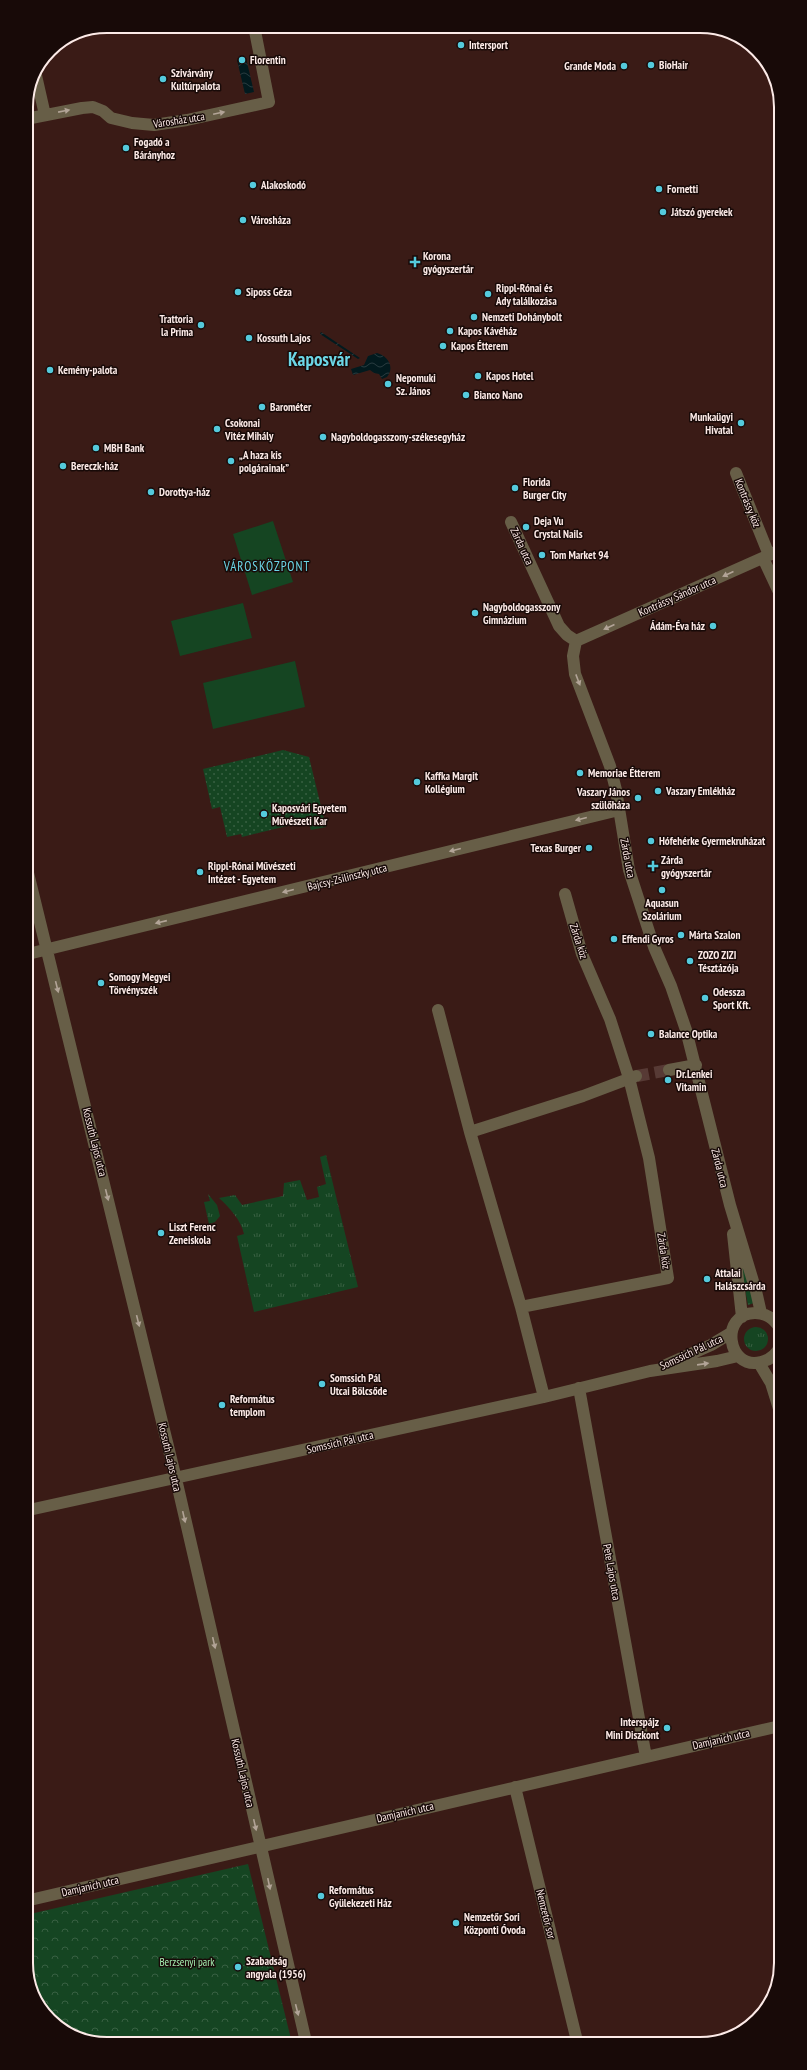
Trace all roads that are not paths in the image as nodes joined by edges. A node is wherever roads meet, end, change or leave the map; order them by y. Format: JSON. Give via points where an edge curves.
{"nodes":[{"id":1,"x":255,"y":33,"type":"edge"},
{"id":2,"x":37,"y":82,"type":"edge"},
{"id":3,"x":45,"y":115,"type":"junction"},
{"id":4,"x":33,"y":118,"type":"edge"},
{"id":5,"x":736,"y":473,"type":"dead end"},
{"id":6,"x":511,"y":522,"type":"dead end"},
{"id":7,"x":770,"y":555,"type":"edge"},
{"id":8,"x":774,"y":572,"type":"edge"},
{"id":9,"x":576,"y":642,"type":"junction"},
{"id":10,"x":619,"y":810,"type":"junction"},
{"id":11,"x":33,"y":893,"type":"edge"},
{"id":12,"x":565,"y":894,"type":"dead end"},
{"id":13,"x":47,"y":949,"type":"junction"},
{"id":14,"x":33,"y":953,"type":"edge"},
{"id":15,"x":438,"y":1010,"type":"dead end"},
{"id":16,"x":696,"y":1065,"type":"junction"},
{"id":17,"x":669,"y":1070,"type":"tunnel mouth"},
{"id":18,"x":633,"y":1077,"type":"junction"},
{"id":19,"x":470,"y":1132,"type":"junction"},
{"id":20,"x":730,"y":1205,"type":"junction"},
{"id":21,"x":521,"y":1307,"type":"junction"},
{"id":22,"x":770,"y":1314,"type":"edge"},
{"id":23,"x":742,"y":1317,"type":"junction"},
{"id":24,"x":731,"y":1333,"type":"junction"},
{"id":25,"x":774,"y":1355,"type":"edge"},
{"id":26,"x":738,"y":1356,"type":"junction"},
{"id":27,"x":759,"y":1363,"type":"junction"},
{"id":28,"x":650,"y":1371,"type":"junction"},
{"id":29,"x":580,"y":1388,"type":"junction"},
{"id":30,"x":774,"y":1393,"type":"edge"},
{"id":31,"x":544,"y":1397,"type":"junction"},
{"id":32,"x":176,"y":1479,"type":"junction"},
{"id":33,"x":33,"y":1509,"type":"edge"},
{"id":34,"x":774,"y":1727,"type":"edge"},
{"id":35,"x":646,"y":1757,"type":"junction"},
{"id":36,"x":515,"y":1787,"type":"junction"},
{"id":37,"x":260,"y":1846,"type":"junction"},
{"id":38,"x":33,"y":1899,"type":"edge"},
{"id":39,"x":305,"y":2037,"type":"edge"},
{"id":40,"x":576,"y":2037,"type":"edge"}],
"edges":[{"from":3,"to":1,"type":"street","name":"Városház utca","one_way":true,"via":[[93,108],[103,111],[111,118],[132,124],[154,125],[269,102]]},
{"from":2,"to":3,"type":"street"},
{"from":3,"to":4,"type":"street","name":"Városház utca"},
{"from":5,"to":7,"type":"street","name":"Kontrássy köz"},
{"from":6,"to":9,"type":"street","name":"Zárda utca","via":[[559,626]]},
{"from":7,"to":8,"type":"street","name":"Kontrássy köz"},
{"from":7,"to":9,"type":"street","name":"Kontrássy Sándor utca","one_way":true},
{"from":9,"to":10,"type":"street","name":"Zárda utca","one_way":true,"via":[[573,656],[575,674],[610,766]]},
{"from":10,"to":13,"type":"street","name":"Bajcsy-Zsilinszky utca","one_way":true},
{"from":10,"to":16,"type":"street","name":"Zárda utca","via":[[629,870],[639,905],[686,1030]]},
{"from":11,"to":13,"type":"street","name":"Kossuth Lajos utca"},
{"from":12,"to":18,"type":"street","name":"Zárda köz","via":[[582,954]]},
{"from":13,"to":14,"type":"street","name":"Bajcsy-Zsilinszky utca"},
{"from":13,"to":32,"type":"street","name":"Kossuth Lajos utca","one_way":true},
{"from":15,"to":19,"type":"street"},
{"from":16,"to":17,"type":"street"},
{"from":16,"to":20,"type":"street","name":"Zárda utca"},
{"from":18,"to":19,"type":"street","via":[[583,1096]]},
{"from":18,"to":21,"type":"street","name":"Zárda köz","via":[[668,1278]]},
{"from":19,"to":21,"type":"street"},
{"from":20,"to":22,"type":"street","name":"Zárda utca","via":[[756,1291]]},
{"from":20,"to":23,"type":"street","name":"Zárda utca"},
{"from":21,"to":31,"type":"street"},
{"from":22,"to":23,"type":"street","via":[[754,1313]]},
{"from":23,"to":24,"type":"street"},
{"from":24,"to":26,"type":"street","via":[[732,1346]]},
{"from":24,"to":28,"type":"street","name":"Somssich Pál utca","via":[[711,1345]]},
{"from":25,"to":27,"type":"street","via":[[771,1359]]},
{"from":26,"to":27,"type":"street","via":[[747,1362]]},
{"from":28,"to":26,"type":"street","name":"Somssich Pál utca","one_way":true},
{"from":27,"to":30,"type":"street"},
{"from":28,"to":29,"type":"street","name":"Somssich Pál utca"},
{"from":29,"to":31,"type":"street","name":"Somssich Pál utca"},
{"from":29,"to":35,"type":"street","name":"Pete Lajos utca"},
{"from":31,"to":32,"type":"street","name":"Somssich Pál utca"},
{"from":32,"to":33,"type":"street","name":"Somssich Pál utca"},
{"from":32,"to":37,"type":"street","name":"Kossuth Lajos utca","one_way":true},
{"from":34,"to":35,"type":"street","name":"Damjanich utca"},
{"from":35,"to":36,"type":"street","name":"Damjanich utca"},
{"from":36,"to":37,"type":"street","name":"Damjanich utca"},
{"from":36,"to":40,"type":"street","name":"Nemzetőr sor"},
{"from":37,"to":38,"type":"street","name":"Damjanich utca"},
{"from":37,"to":39,"type":"street","name":"Kossuth Lajos utca","one_way":true}]}
